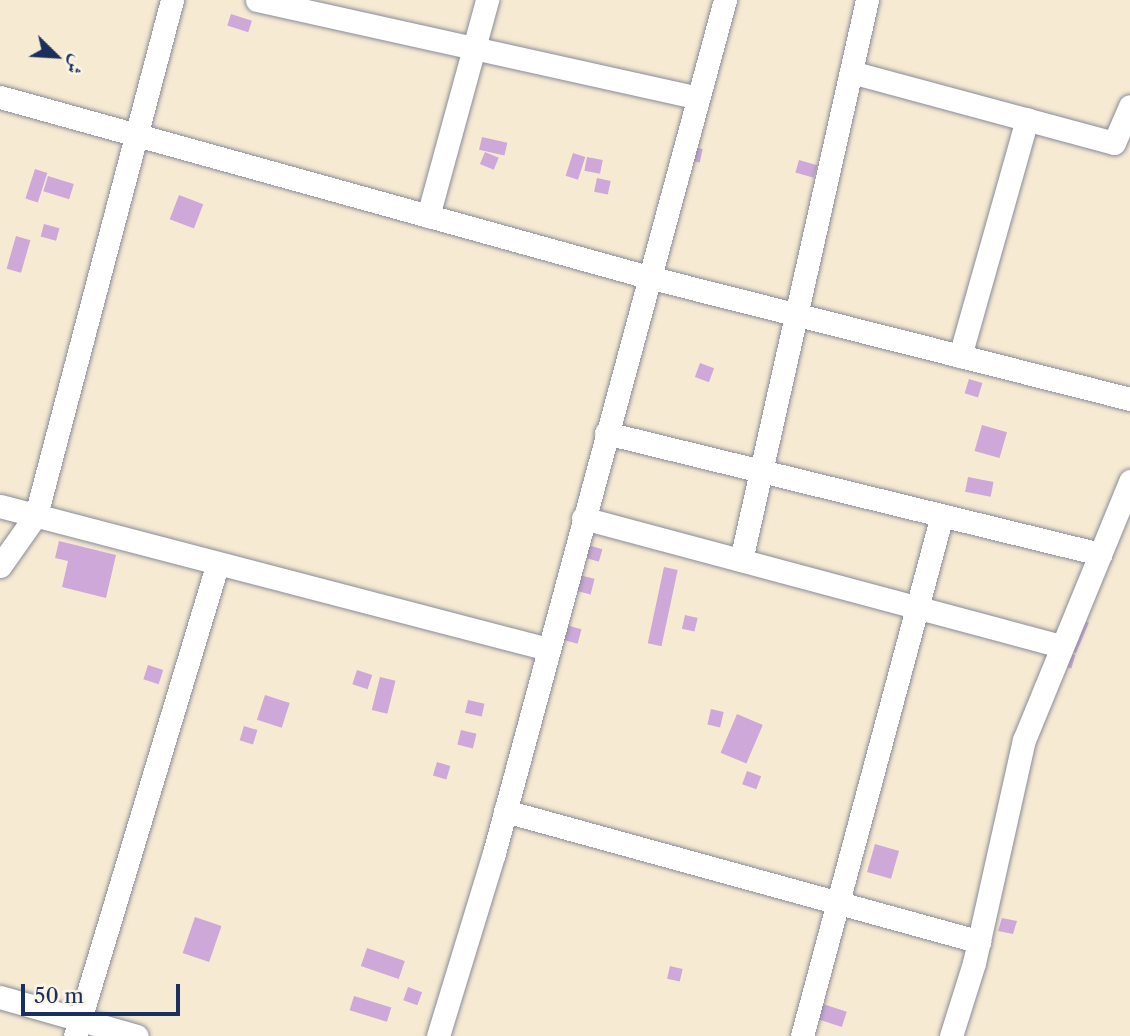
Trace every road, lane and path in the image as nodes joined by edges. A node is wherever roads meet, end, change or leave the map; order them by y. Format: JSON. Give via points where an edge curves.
{"nodes":[{"id":1,"x":172,"y":0,"type":"edge"},
{"id":2,"x":257,"y":0,"type":"edge"},
{"id":3,"x":487,"y":0,"type":"edge"},
{"id":4,"x":725,"y":0,"type":"edge"},
{"id":5,"x":867,"y":0,"type":"edge"},
{"id":6,"x":474,"y":48,"type":"junction"},
{"id":7,"x":851,"y":72,"type":"junction"},
{"id":8,"x":0,"y":97,"type":"edge"},
{"id":9,"x":696,"y":97,"type":"junction"},
{"id":10,"x":1130,"y":106,"type":"edge"},
{"id":11,"x":1027,"y":119,"type":"junction"},
{"id":12,"x":137,"y":135,"type":"junction"},
{"id":13,"x":428,"y":216,"type":"junction"},
{"id":14,"x":648,"y":278,"type":"junction"},
{"id":15,"x":796,"y":315,"type":"junction"},
{"id":16,"x":960,"y":356,"type":"junction"},
{"id":17,"x":1130,"y":399,"type":"edge"},
{"id":18,"x":606,"y":433,"type":"junction"},
{"id":19,"x":761,"y":471,"type":"junction"},
{"id":20,"x":1130,"y":481,"type":"edge"},
{"id":21,"x":0,"y":506,"type":"edge"},
{"id":22,"x":36,"y":515,"type":"junction"},
{"id":23,"x":942,"y":515,"type":"junction"},
{"id":24,"x":583,"y":519,"type":"junction"},
{"id":25,"x":1100,"y":554,"type":"junction"},
{"id":26,"x":741,"y":560,"type":"junction"},
{"id":27,"x":218,"y":563,"type":"junction"},
{"id":28,"x":0,"y":566,"type":"edge"},
{"id":29,"x":917,"y":607,"type":"junction"},
{"id":30,"x":1062,"y":646,"type":"junction"},
{"id":31,"x":548,"y":649,"type":"junction"},
{"id":32,"x":505,"y":811,"type":"junction"},
{"id":33,"x":838,"y":903,"type":"junction"},
{"id":34,"x":979,"y":942,"type":"junction"},
{"id":35,"x":0,"y":997,"type":"edge"},
{"id":36,"x":77,"y":1028,"type":"edge"},
{"id":37,"x":137,"y":1036,"type":"edge"},
{"id":38,"x":438,"y":1036,"type":"edge"},
{"id":39,"x":802,"y":1036,"type":"edge"},
{"id":40,"x":951,"y":1036,"type":"edge"}],
"edges":[{"from":1,"to":12,"type":"street"},
{"from":2,"to":6,"type":"street"},
{"from":3,"to":6,"type":"street"},
{"from":4,"to":9,"type":"street"},
{"from":5,"to":7,"type":"street"},
{"from":6,"to":9,"type":"street"},
{"from":6,"to":13,"type":"street"},
{"from":7,"to":11,"type":"street"},
{"from":7,"to":15,"type":"street"},
{"from":8,"to":12,"type":"street"},
{"from":9,"to":14,"type":"street"},
{"from":10,"to":11,"type":"street","via":[[1114,143]]},
{"from":11,"to":16,"type":"street"},
{"from":12,"to":13,"type":"street"},
{"from":12,"to":22,"type":"street"},
{"from":13,"to":14,"type":"street"},
{"from":14,"to":15,"type":"street"},
{"from":14,"to":18,"type":"street"},
{"from":15,"to":16,"type":"street"},
{"from":15,"to":19,"type":"street"},
{"from":16,"to":17,"type":"street"},
{"from":18,"to":19,"type":"street"},
{"from":18,"to":24,"type":"street"},
{"from":19,"to":23,"type":"street"},
{"from":19,"to":26,"type":"street"},
{"from":20,"to":25,"type":"street"},
{"from":21,"to":22,"type":"street"},
{"from":22,"to":27,"type":"street"},
{"from":22,"to":28,"type":"street"},
{"from":23,"to":25,"type":"street"},
{"from":23,"to":29,"type":"street"},
{"from":24,"to":26,"type":"street"},
{"from":24,"to":31,"type":"street"},
{"from":25,"to":30,"type":"street"},
{"from":26,"to":29,"type":"street"},
{"from":27,"to":31,"type":"street"},
{"from":27,"to":36,"type":"street"},
{"from":29,"to":30,"type":"street"},
{"from":29,"to":33,"type":"street"},
{"from":30,"to":34,"type":"street","via":[[1024,740]]},
{"from":31,"to":32,"type":"street"},
{"from":32,"to":33,"type":"street"},
{"from":32,"to":38,"type":"street"},
{"from":33,"to":34,"type":"street"},
{"from":33,"to":39,"type":"street"},
{"from":34,"to":40,"type":"street"},
{"from":35,"to":36,"type":"street"},
{"from":36,"to":37,"type":"street"}]}
